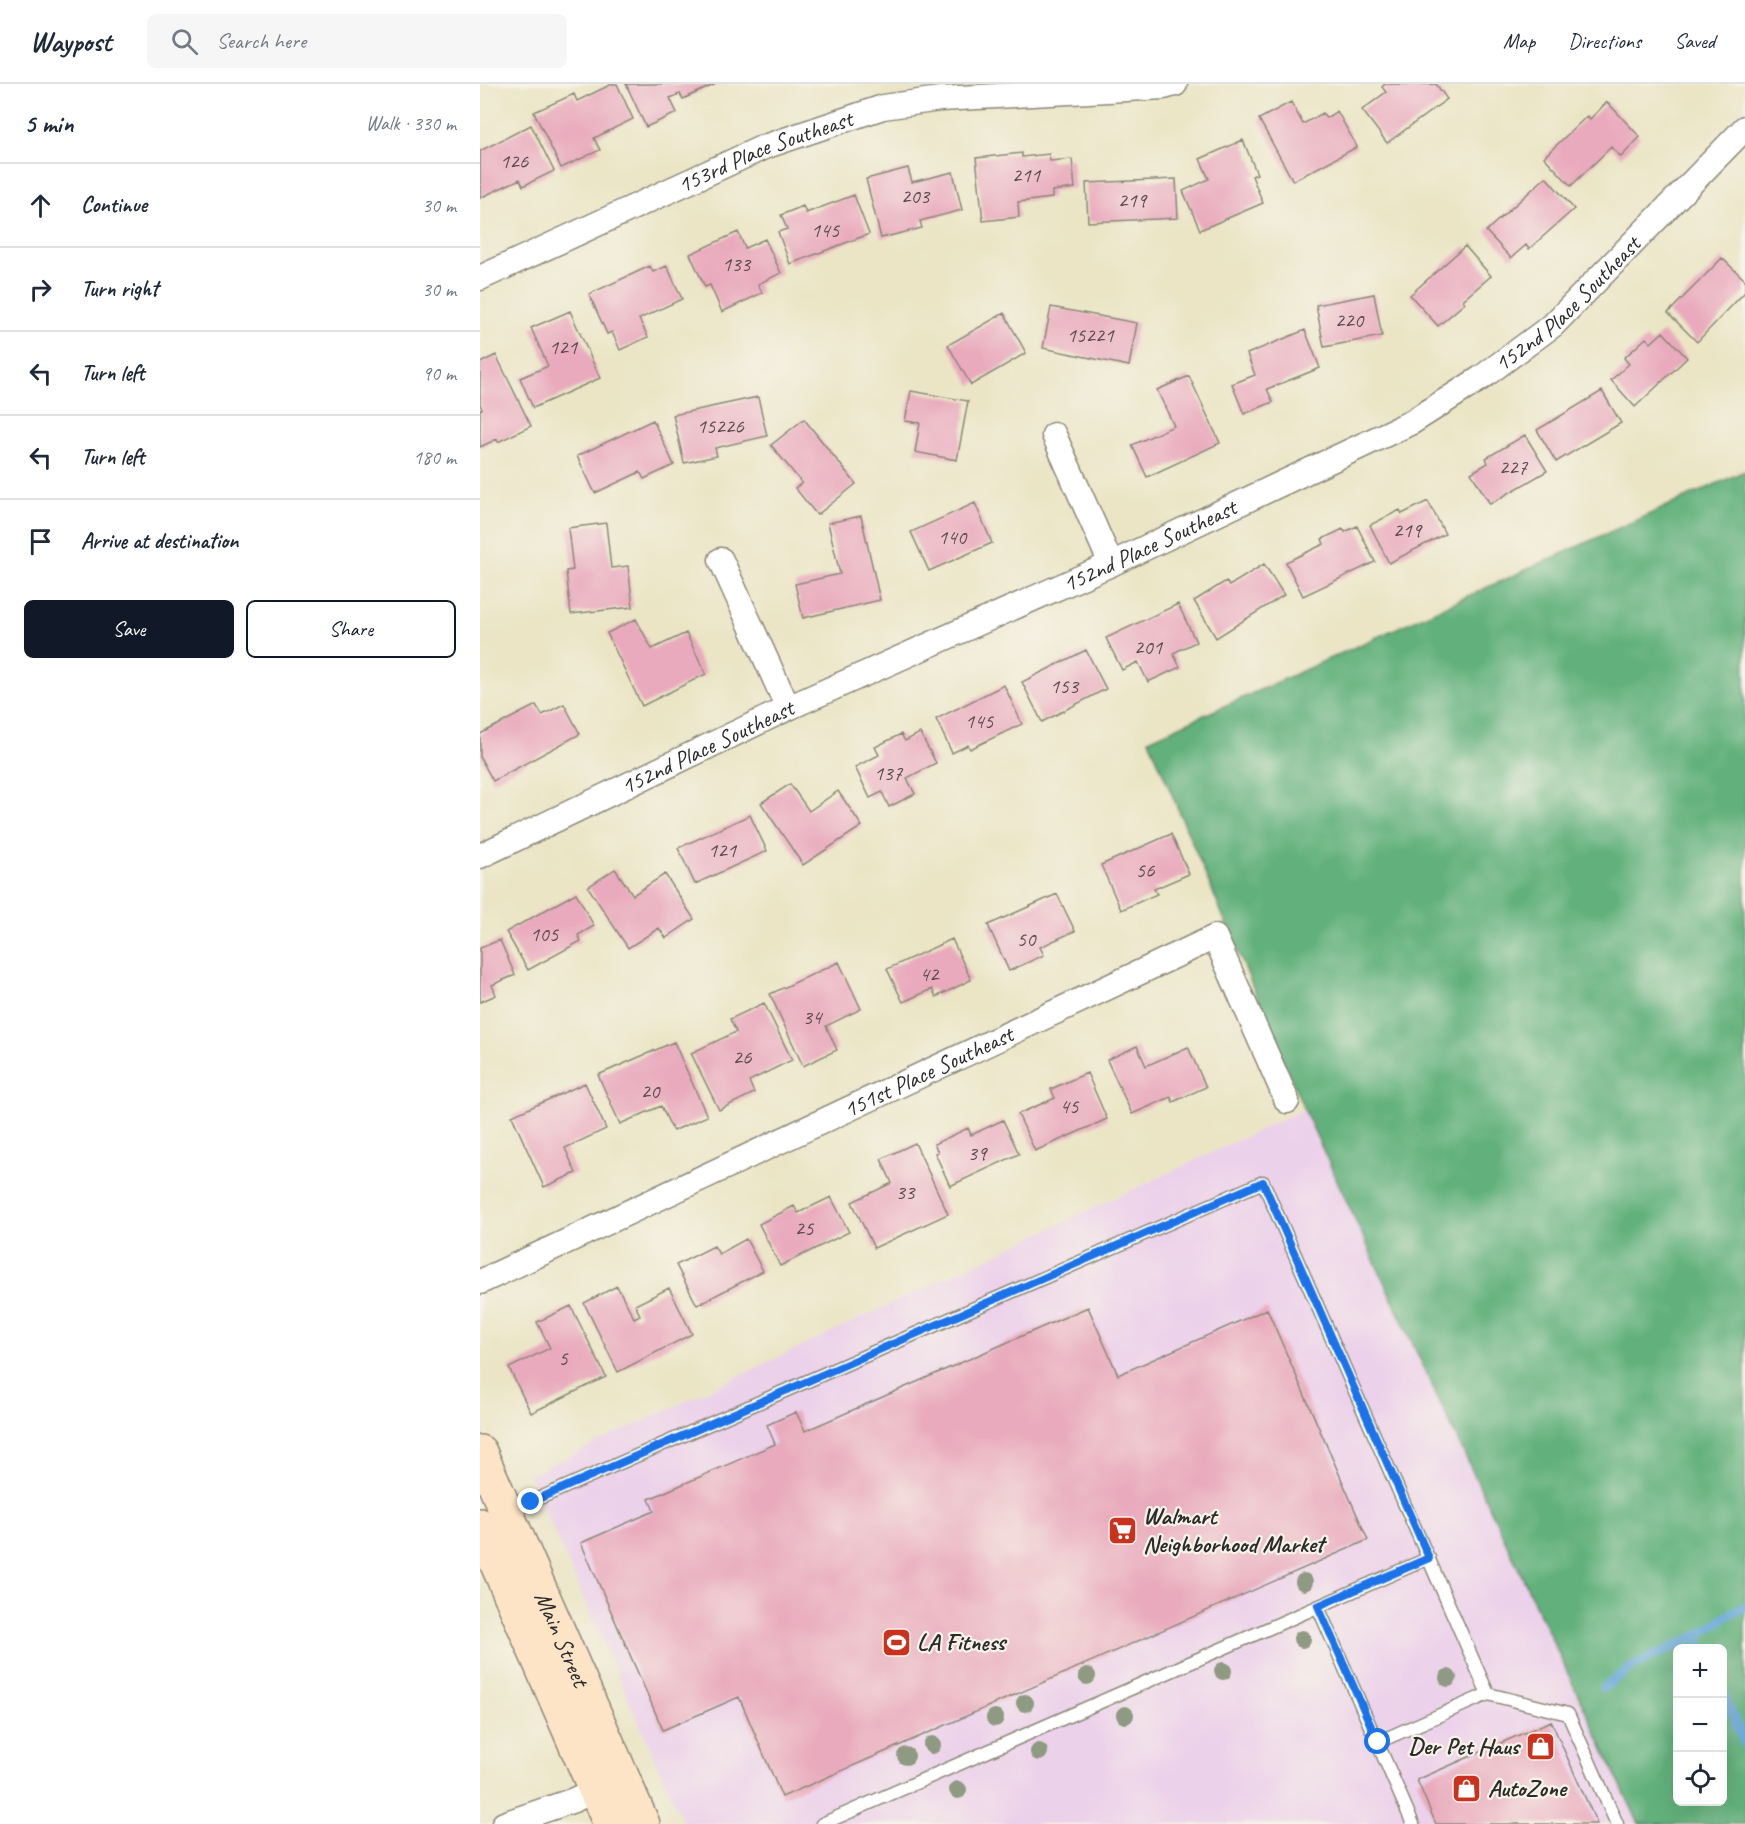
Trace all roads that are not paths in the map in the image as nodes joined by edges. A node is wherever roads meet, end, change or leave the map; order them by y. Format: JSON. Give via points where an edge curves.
{"nodes":[{"id":1,"x":1175,"y":84,"type":"edge"},
{"id":2,"x":1745,"y":128,"type":"edge"},
{"id":3,"x":480,"y":278,"type":"edge"},
{"id":4,"x":1054,"y":435,"type":"dead end"},
{"id":5,"x":721,"y":560,"type":"dead end"},
{"id":6,"x":1111,"y":564,"type":"junction"},
{"id":7,"x":788,"y":708,"type":"junction"},
{"id":8,"x":480,"y":856,"type":"edge"},
{"id":9,"x":1287,"y":1101,"type":"dead end"},
{"id":10,"x":480,"y":1282,"type":"edge"},
{"id":11,"x":480,"y":1452,"type":"edge"},
{"id":12,"x":493,"y":1519,"type":"edge"},
{"id":13,"x":1429,"y":1558,"type":"junction"},
{"id":14,"x":1318,"y":1606,"type":"junction"},
{"id":15,"x":1488,"y":1694,"type":"junction"},
{"id":16,"x":1378,"y":1742,"type":"junction"},
{"id":17,"x":595,"y":1790,"type":"junction"},
{"id":18,"x":504,"y":1824,"type":"edge"},
{"id":19,"x":610,"y":1824,"type":"edge"},
{"id":20,"x":643,"y":1824,"type":"edge"},
{"id":21,"x":822,"y":1824,"type":"edge"},
{"id":22,"x":1413,"y":1824,"type":"edge"},
{"id":23,"x":1617,"y":1824,"type":"edge"}],
"edges":[{"from":1,"to":3,"type":"street","name":"153rd Place Southeast","via":[[940,99],[883,107],[764,147]]},
{"from":2,"to":6,"type":"street","name":"152nd Place Southeast","via":[[1553,325],[1481,378],[1412,422]]},
{"from":4,"to":6,"type":"street"},
{"from":5,"to":7,"type":"street"},
{"from":6,"to":7,"type":"street","name":"152nd Place Southeast"},
{"from":7,"to":8,"type":"street","name":"152nd Place Southeast"},
{"from":9,"to":10,"type":"street","name":"151st Place Southeast","via":[[1215,938]]},
{"from":11,"to":12,"type":"street","name":"Main Street"},
{"from":12,"to":13,"type":"lane","via":[[1263,1182]]},
{"from":12,"to":17,"type":"street","name":"Main Street"},
{"from":12,"to":20,"type":"street","name":"Main Street"},
{"from":13,"to":14,"type":"lane"},
{"from":13,"to":15,"type":"lane"},
{"from":14,"to":16,"type":"lane"},
{"from":14,"to":21,"type":"lane"},
{"from":15,"to":16,"type":"lane"},
{"from":15,"to":23,"type":"lane","via":[[1568,1714]]},
{"from":16,"to":22,"type":"lane"},
{"from":17,"to":18,"type":"street"},
{"from":17,"to":19,"type":"street","name":"Main Street"}]}
